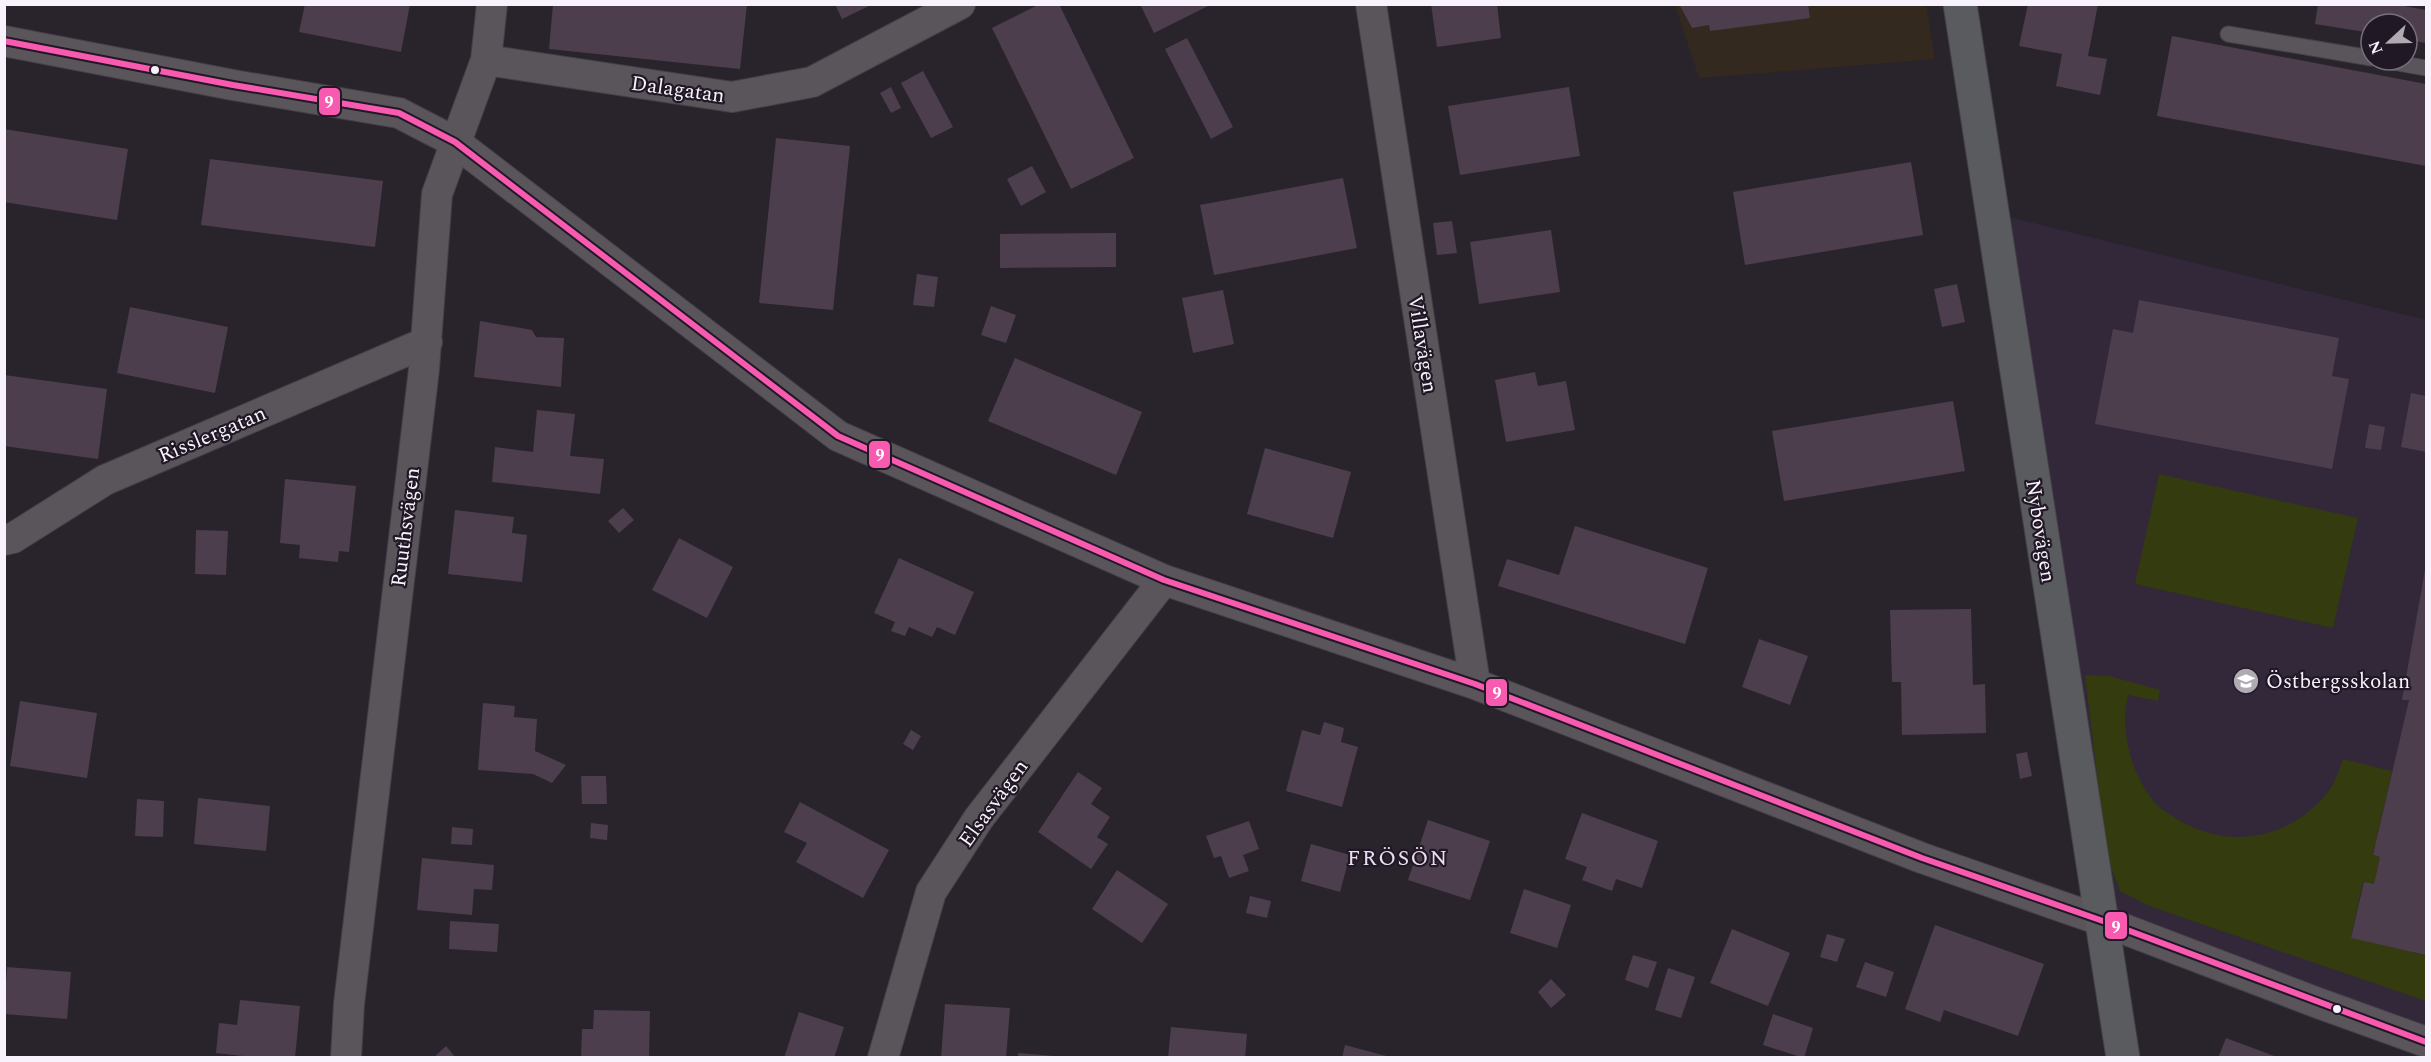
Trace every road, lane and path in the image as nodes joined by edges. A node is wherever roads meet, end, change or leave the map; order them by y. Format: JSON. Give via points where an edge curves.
{"nodes":[{"id":1,"x":492,"y":4,"type":"edge"},
{"id":2,"x":960,"y":4,"type":"edge"},
{"id":3,"x":1371,"y":4,"type":"edge"},
{"id":4,"x":1960,"y":4,"type":"edge"},
{"id":5,"x":2228,"y":34,"type":"dead end"},
{"id":6,"x":4,"y":41,"type":"edge"},
{"id":7,"x":2359,"y":56,"type":"edge"},
{"id":8,"x":486,"y":60,"type":"junction"},
{"id":9,"x":455,"y":142,"type":"junction"},
{"id":10,"x":427,"y":342,"type":"junction"},
{"id":11,"x":4,"y":540,"type":"edge"},
{"id":12,"x":1164,"y":580,"type":"junction"},
{"id":13,"x":1475,"y":684,"type":"junction"},
{"id":14,"x":2103,"y":921,"type":"junction"},
{"id":15,"x":2427,"y":1042,"type":"edge"},
{"id":16,"x":346,"y":1058,"type":"edge"},
{"id":17,"x":883,"y":1058,"type":"edge"},
{"id":18,"x":2123,"y":1058,"type":"edge"}],
"edges":[{"from":1,"to":8,"type":"street","name":"Ruuthsvägen"},
{"from":2,"to":8,"type":"street","name":"Dalagatan","via":[[812,82],[732,97]]},
{"from":3,"to":13,"type":"street","name":"Villavägen"},
{"from":4,"to":14,"type":"street","name":"Nybovägen"},
{"from":5,"to":7,"type":"lane"},
{"from":6,"to":9,"type":"street","via":[[399,113]]},
{"from":8,"to":9,"type":"street","name":"Ruuthsvägen"},
{"from":9,"to":10,"type":"street","name":"Ruuthsvägen","via":[[437,194]]},
{"from":9,"to":12,"type":"street","via":[[838,436]]},
{"from":10,"to":11,"type":"street","name":"Risslergatan","via":[[105,480]]},
{"from":10,"to":16,"type":"street","name":"Ruuthsvägen","via":[[349,1004]]},
{"from":12,"to":13,"type":"street"},
{"from":12,"to":17,"type":"street","name":"Elsasvägen","via":[[979,818],[931,892]]},
{"from":13,"to":14,"type":"street","via":[[1922,858]]},
{"from":14,"to":15,"type":"street"},
{"from":14,"to":18,"type":"street","name":"Nybovägen"}]}
